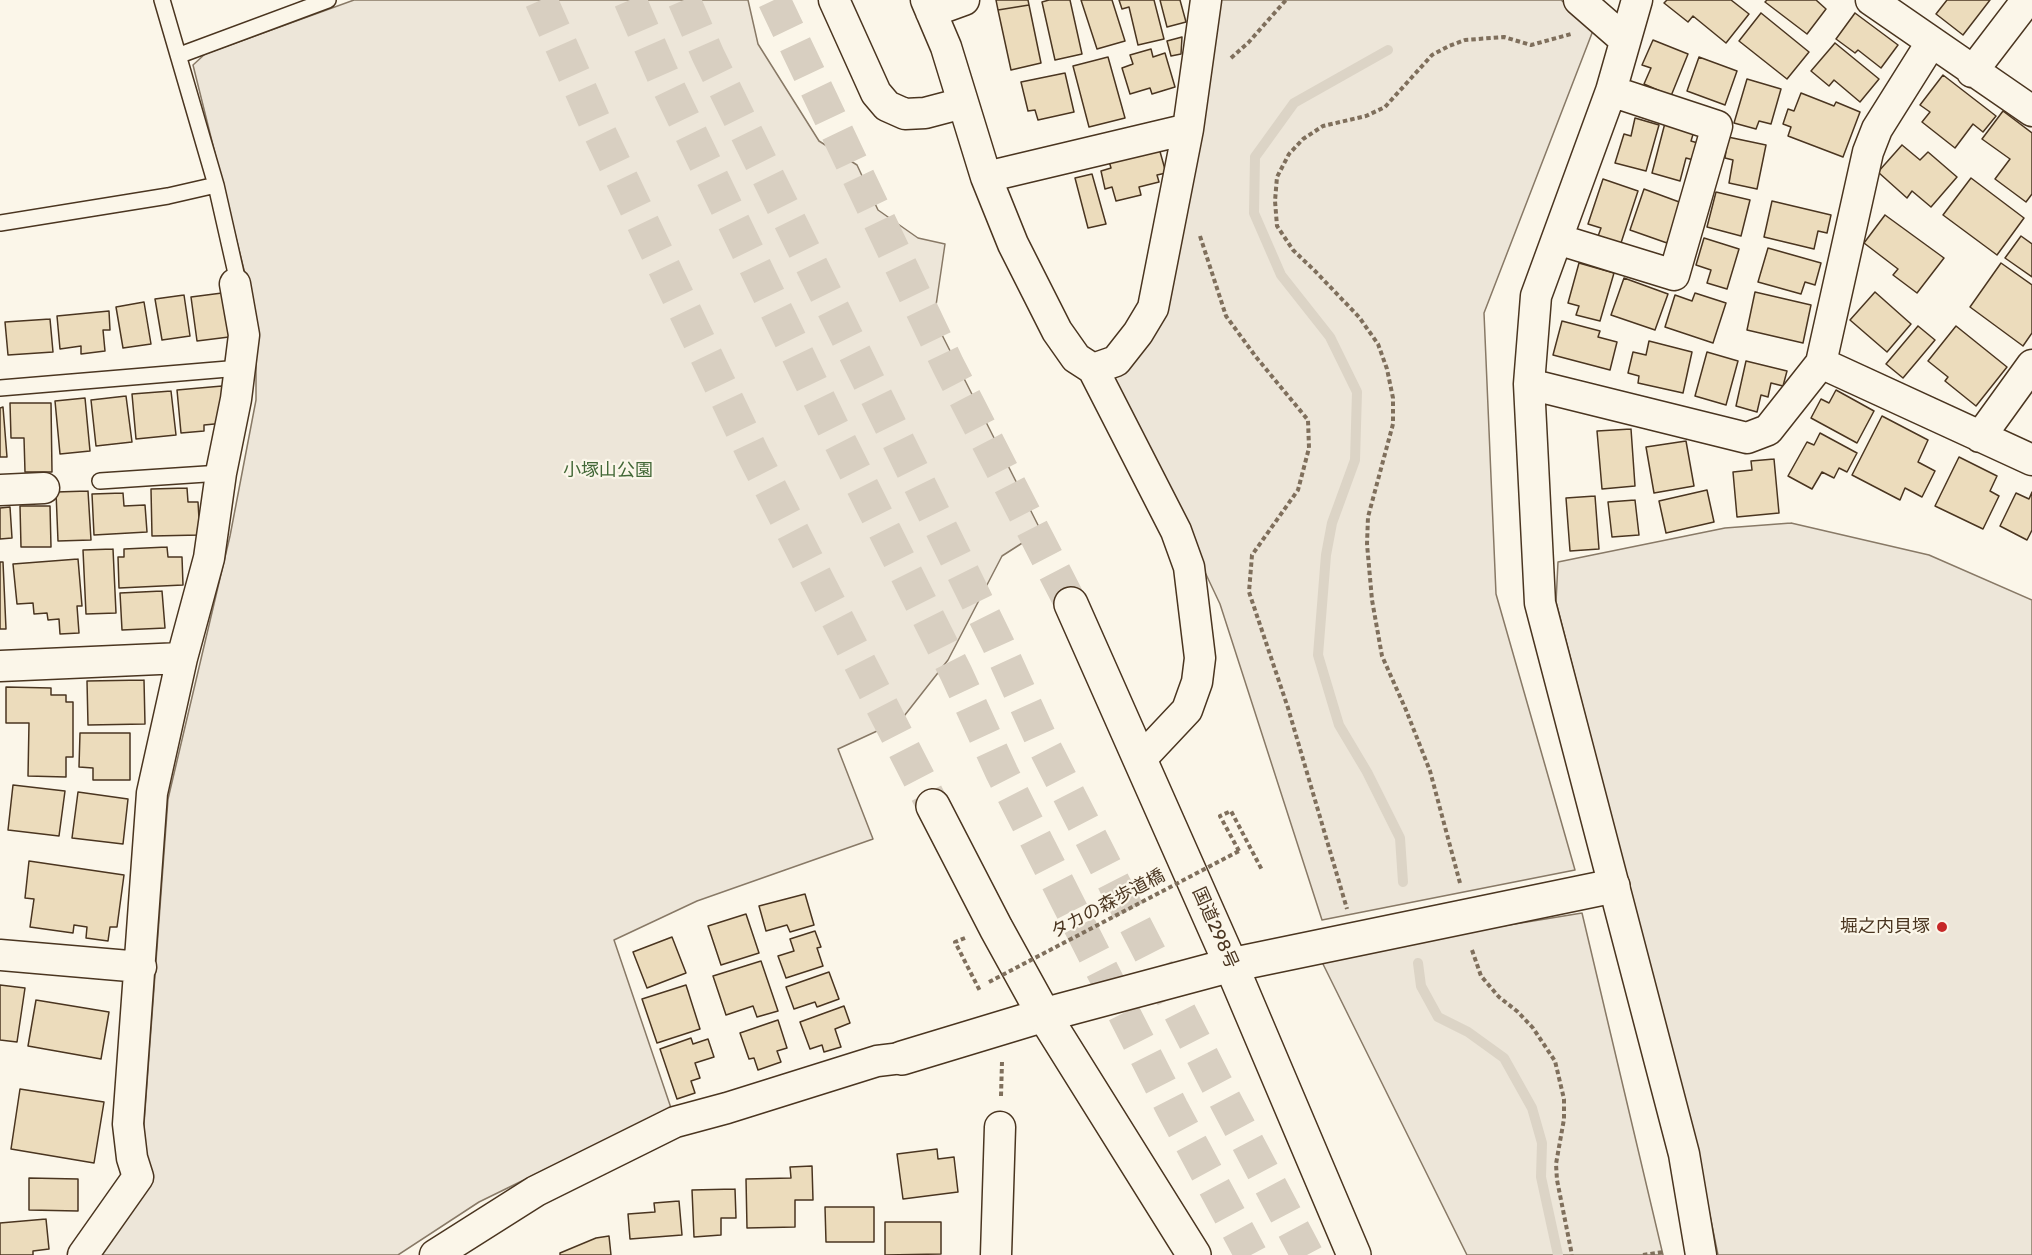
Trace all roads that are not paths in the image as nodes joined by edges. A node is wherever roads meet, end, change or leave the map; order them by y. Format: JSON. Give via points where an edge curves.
{"nodes":[{"id":1,"x":162,"y":0,"type":"edge"},
{"id":2,"x":328,"y":0,"type":"edge"},
{"id":3,"x":834,"y":0,"type":"edge"},
{"id":4,"x":964,"y":0,"type":"edge"},
{"id":5,"x":1206,"y":0,"type":"edge"},
{"id":6,"x":1579,"y":0,"type":"edge"},
{"id":7,"x":1637,"y":0,"type":"edge"},
{"id":8,"x":1871,"y":0,"type":"edge"},
{"id":9,"x":2027,"y":0,"type":"edge"},
{"id":10,"x":929,"y":6,"type":"edge"},
{"id":11,"x":1624,"y":40,"type":"junction"},
{"id":12,"x":1931,"y":43,"type":"junction"},
{"id":13,"x":180,"y":55,"type":"junction"},
{"id":14,"x":1972,"y":72,"type":"junction"},
{"id":15,"x":1611,"y":91,"type":"junction"},
{"id":16,"x":963,"y":103,"type":"junction"},
{"id":17,"x":2032,"y":111,"type":"edge"},
{"id":18,"x":1188,"y":129,"type":"junction"},
{"id":19,"x":986,"y":177,"type":"junction"},
{"id":20,"x":216,"y":185,"type":"junction"},
{"id":21,"x":0,"y":223,"type":"edge"},
{"id":22,"x":1557,"y":239,"type":"junction"},
{"id":23,"x":235,"y":284,"type":"joint"},
{"id":24,"x":1821,"y":363,"type":"junction"},
{"id":25,"x":2032,"y":365,"type":"edge"},
{"id":26,"x":240,"y":368,"type":"junction"},
{"id":27,"x":1093,"y":369,"type":"junction"},
{"id":28,"x":1529,"y":384,"type":"junction"},
{"id":29,"x":0,"y":388,"type":"edge"},
{"id":30,"x":1980,"y":437,"type":"junction"},
{"id":31,"x":2032,"y":460,"type":"edge"},
{"id":32,"x":221,"y":472,"type":"junction"},
{"id":33,"x":100,"y":482,"type":"dead end"},
{"id":34,"x":44,"y":488,"type":"dead end"},
{"id":35,"x":0,"y":490,"type":"edge"},
{"id":36,"x":1071,"y":604,"type":"tunnel mouth"},
{"id":37,"x":182,"y":658,"type":"junction"},
{"id":38,"x":0,"y":666,"type":"edge"},
{"id":39,"x":1140,"y":760,"type":"junction"},
{"id":40,"x":933,"y":806,"type":"tunnel mouth"},
{"id":41,"x":1613,"y":886,"type":"junction"},
{"id":42,"x":0,"y":955,"type":"edge"},
{"id":43,"x":1231,"y":965,"type":"junction"},
{"id":44,"x":141,"y":967,"type":"junction"},
{"id":45,"x":1044,"y":1015,"type":"junction"},
{"id":46,"x":903,"y":1058,"type":"joint"},
{"id":47,"x":1000,"y":1126,"type":"road end"},
{"id":48,"x":83,"y":1255,"type":"edge"},
{"id":49,"x":435,"y":1255,"type":"edge"},
{"id":50,"x":996,"y":1255,"type":"edge"},
{"id":51,"x":1194,"y":1255,"type":"edge"},
{"id":52,"x":1354,"y":1255,"type":"edge"},
{"id":53,"x":1701,"y":1255,"type":"edge"}],
"edges":[{"from":1,"to":13,"type":"lane"},
{"from":2,"to":13,"type":"lane"},
{"from":3,"to":16,"type":"street","via":[[876,93],[887,106],[905,114]]},
{"from":4,"to":10,"type":"street"},
{"from":5,"to":18,"type":"street"},
{"from":6,"to":11,"type":"street"},
{"from":7,"to":11,"type":"street"},
{"from":8,"to":12,"type":"street"},
{"from":9,"to":14,"type":"street"},
{"from":10,"to":16,"type":"street"},
{"from":11,"to":15,"type":"street"},
{"from":12,"to":14,"type":"street"},
{"from":12,"to":24,"type":"street","via":[[1877,129],[1868,152]]},
{"from":13,"to":20,"type":"lane"},
{"from":14,"to":17,"type":"street"},
{"from":15,"to":22,"type":"street"},
{"from":15,"to":22,"type":"street","via":[[1717,126],[1674,275]]},
{"from":16,"to":19,"type":"street"},
{"from":18,"to":19,"type":"street"},
{"from":18,"to":27,"type":"street","via":[[1153,308],[1116,361]]},
{"from":19,"to":27,"type":"street","via":[[1013,244],[1057,331],[1076,358]]},
{"from":20,"to":21,"type":"lane"},
{"from":20,"to":23,"type":"lane","via":[[238,282]]},
{"from":22,"to":28,"type":"street","via":[[1536,296]]},
{"from":23,"to":26,"type":"street","via":[[244,335]]},
{"from":24,"to":28,"type":"street","via":[[1768,430],[1747,438]]},
{"from":24,"to":30,"type":"street"},
{"from":25,"to":30,"type":"street"},
{"from":26,"to":29,"type":"lane"},
{"from":26,"to":32,"type":"street"},
{"from":27,"to":39,"type":"street","via":[[1176,531],[1189,567],[1200,658],[1187,710]]},
{"from":28,"to":41,"type":"street","via":[[1540,603]]},
{"from":30,"to":31,"type":"street"},
{"from":32,"to":33,"type":"lane"},
{"from":32,"to":37,"type":"street","via":[[209,558]]},
{"from":34,"to":35,"type":"street"},
{"from":36,"to":39,"type":"main road","name":"国道298号"},
{"from":37,"to":38,"type":"street"},
{"from":37,"to":44,"type":"street","via":[[152,793]]},
{"from":39,"to":43,"type":"main road","name":"国道298号"},
{"from":40,"to":45,"type":"main road"},
{"from":41,"to":43,"type":"main road"},
{"from":41,"to":53,"type":"street","via":[[1684,1154]]},
{"from":42,"to":44,"type":"street"},
{"from":43,"to":45,"type":"main road"},
{"from":43,"to":52,"type":"main road","name":"国道298号"},
{"from":44,"to":48,"type":"street","via":[[128,1125],[138,1177]]},
{"from":45,"to":46,"type":"main road"},
{"from":45,"to":51,"type":"main road"},
{"from":46,"to":49,"type":"street","via":[[877,1061],[675,1122],[536,1191]]},
{"from":47,"to":50,"type":"street"}]}
